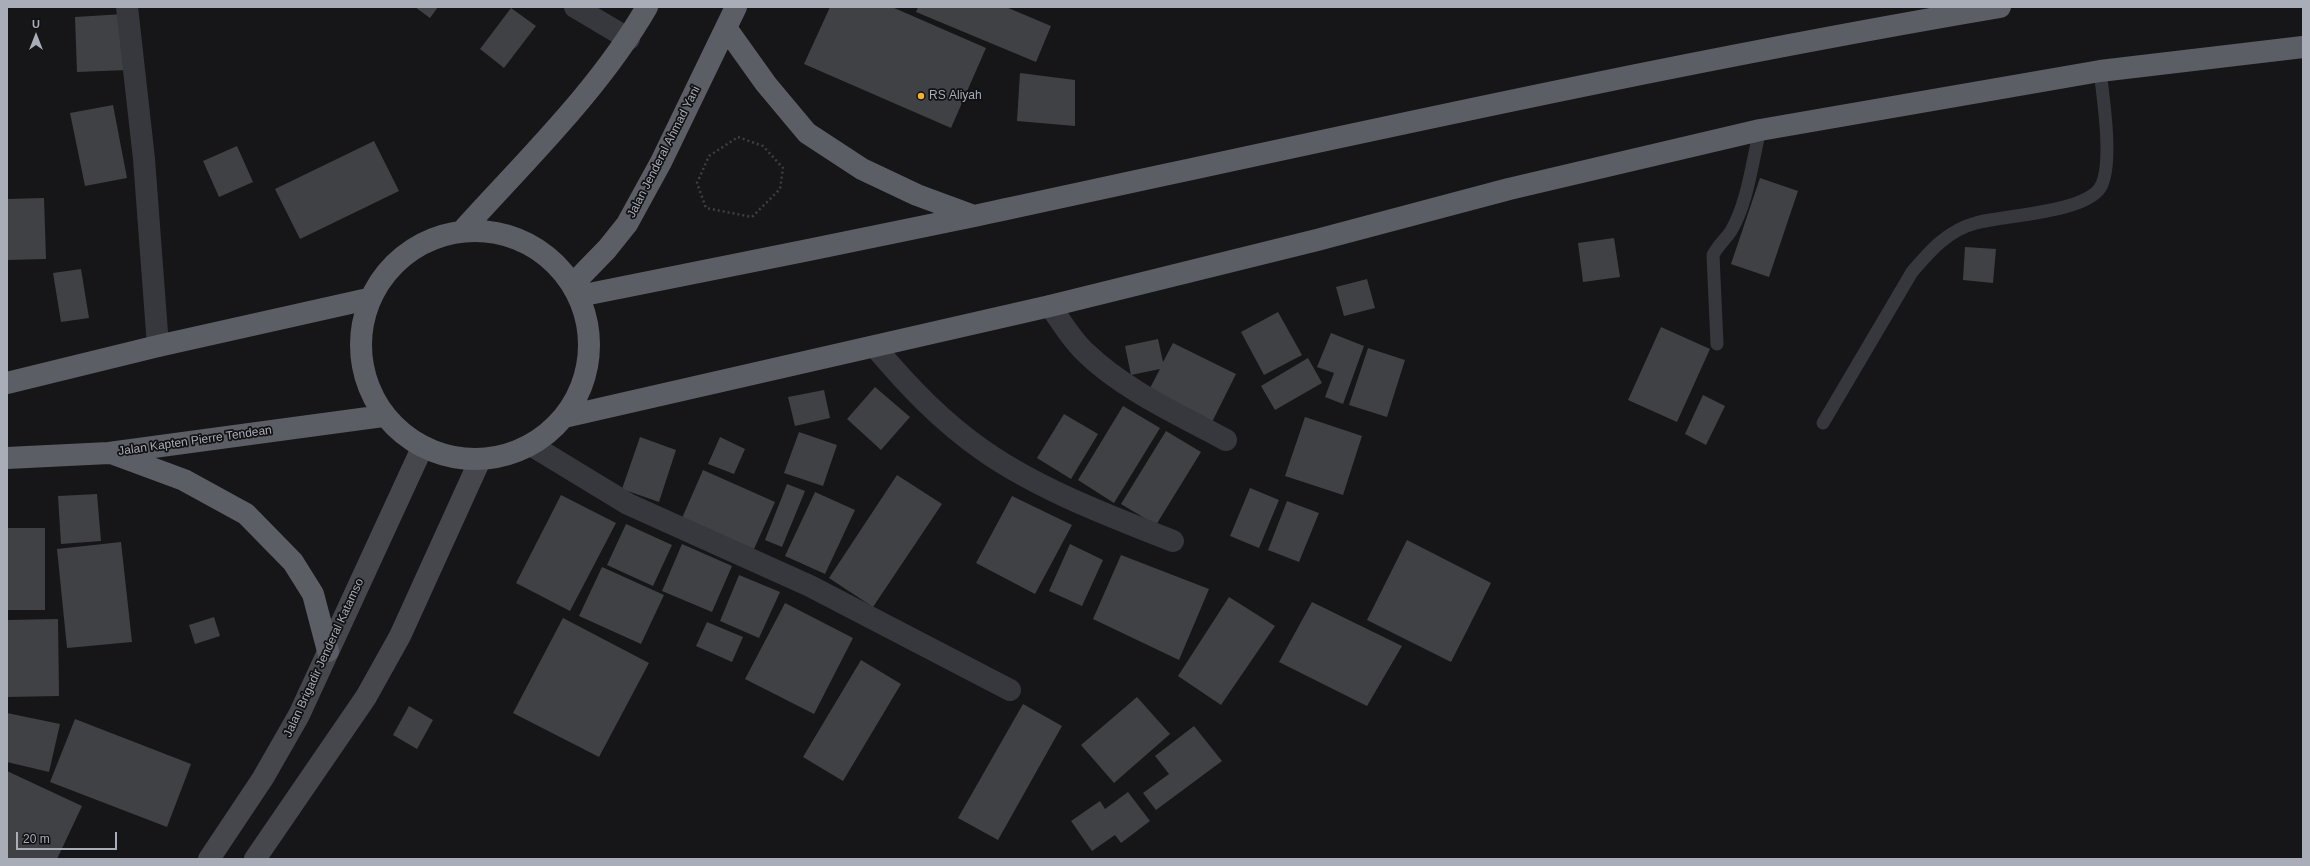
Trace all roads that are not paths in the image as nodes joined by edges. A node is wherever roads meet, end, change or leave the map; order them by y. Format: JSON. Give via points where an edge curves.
{"nodes":[{"id":1,"x":127,"y":7,"type":"edge"},
{"id":2,"x":575,"y":7,"type":"edge"},
{"id":3,"x":648,"y":7,"type":"edge"},
{"id":4,"x":736,"y":7,"type":"edge"},
{"id":5,"x":2000,"y":7,"type":"edge"},
{"id":6,"x":726,"y":28,"type":"junction"},
{"id":7,"x":629,"y":39,"type":"junction"},
{"id":8,"x":2303,"y":47,"type":"edge"},
{"id":9,"x":2100,"y":71,"type":"junction"},
{"id":10,"x":1760,"y":130,"type":"junction"},
{"id":11,"x":974,"y":216,"type":"junction"},
{"id":12,"x":463,"y":230,"type":"junction"},
{"id":13,"x":576,"y":290,"type":"junction"},
{"id":14,"x":368,"y":299,"type":"junction"},
{"id":15,"x":1050,"y":306,"type":"junction"},
{"id":16,"x":1716,"y":344,"type":"dead end"},
{"id":17,"x":158,"y":346,"type":"junction"},
{"id":18,"x":875,"y":347,"type":"junction"},
{"id":19,"x":7,"y":384,"type":"edge"},
{"id":20,"x":383,"y":416,"type":"junction"},
{"id":21,"x":564,"y":417,"type":"junction"},
{"id":22,"x":1823,"y":423,"type":"dead end"},
{"id":23,"x":1226,"y":440,"type":"dead end"},
{"id":24,"x":531,"y":445,"type":"junction"},
{"id":25,"x":422,"y":448,"type":"junction"},
{"id":26,"x":109,"y":452,"type":"junction"},
{"id":27,"x":7,"y":458,"type":"edge"},
{"id":28,"x":480,"y":460,"type":"junction"},
{"id":29,"x":1173,"y":541,"type":"dead end"},
{"id":30,"x":328,"y":651,"type":"junction"},
{"id":31,"x":1010,"y":690,"type":"dead end"},
{"id":32,"x":209,"y":859,"type":"edge"},
{"id":33,"x":255,"y":859,"type":"edge"}],
"edges":[{"from":1,"to":17,"type":"street","via":[[144,159]]},
{"from":2,"to":7,"type":"street"},
{"from":3,"to":7,"type":"highway"},
{"from":4,"to":6,"type":"highway","name":"Jalan Jenderal Ahmad Yani"},
{"from":5,"to":11,"type":"highway","via":[[1842,34],[1399,124]]},
{"from":6,"to":11,"type":"highway","via":[[766,84],[808,133],[862,169],[916,195]]},
{"from":6,"to":13,"type":"highway","name":"Jalan Jenderal Ahmad Yani","via":[[628,224]]},
{"from":7,"to":12,"type":"highway","via":[[590,88]]},
{"from":8,"to":9,"type":"highway"},
{"from":9,"to":10,"type":"highway"},
{"from":9,"to":22,"type":"lane","via":[[2107,135],[2106,165],[2100,188],[2082,201],[2035,214],[1975,223],[1947,235],[1930,250],[1912,272]]},
{"from":10,"to":15,"type":"highway","via":[[1509,189]]},
{"from":10,"to":16,"type":"lane","via":[[1742,205],[1730,232],[1719,243],[1713,255]]},
{"from":11,"to":13,"type":"highway"},
{"from":12,"to":13,"type":"highway","via":[[495,232],[526,242],[552,260]]},
{"from":12,"to":14,"type":"highway","via":[[406,252]]},
{"from":13,"to":21,"type":"highway","via":[[589,338],[584,380]]},
{"from":14,"to":17,"type":"highway"},
{"from":14,"to":20,"type":"highway","via":[[359,360]]},
{"from":15,"to":18,"type":"highway"},
{"from":15,"to":23,"type":"street","via":[[1084,351],[1108,372]]},
{"from":17,"to":19,"type":"highway"},
{"from":18,"to":21,"type":"highway"},
{"from":18,"to":29,"type":"street","via":[[912,390],[948,424],[985,452],[1072,500]]},
{"from":20,"to":25,"type":"highway"},
{"from":20,"to":26,"type":"highway","name":"Jalan Kapten Pierre Tendean"},
{"from":21,"to":24,"type":"highway"},
{"from":24,"to":28,"type":"highway"},
{"from":24,"to":31,"type":"street","via":[[628,504],[810,586]]},
{"from":25,"to":28,"type":"highway"},
{"from":25,"to":30,"type":"main road","name":"Jalan Brigadir Jenderal Katamso"},
{"from":26,"to":27,"type":"highway","name":"Jalan Kapten Pierre Tendean"},
{"from":26,"to":30,"type":"highway","via":[[184,480],[246,514],[293,562],[313,594]]},
{"from":28,"to":33,"type":"main road","via":[[400,636],[366,697]]},
{"from":30,"to":32,"type":"main road","name":"Jalan Brigadir Jenderal Katamso","via":[[299,715],[263,778]]}]}
